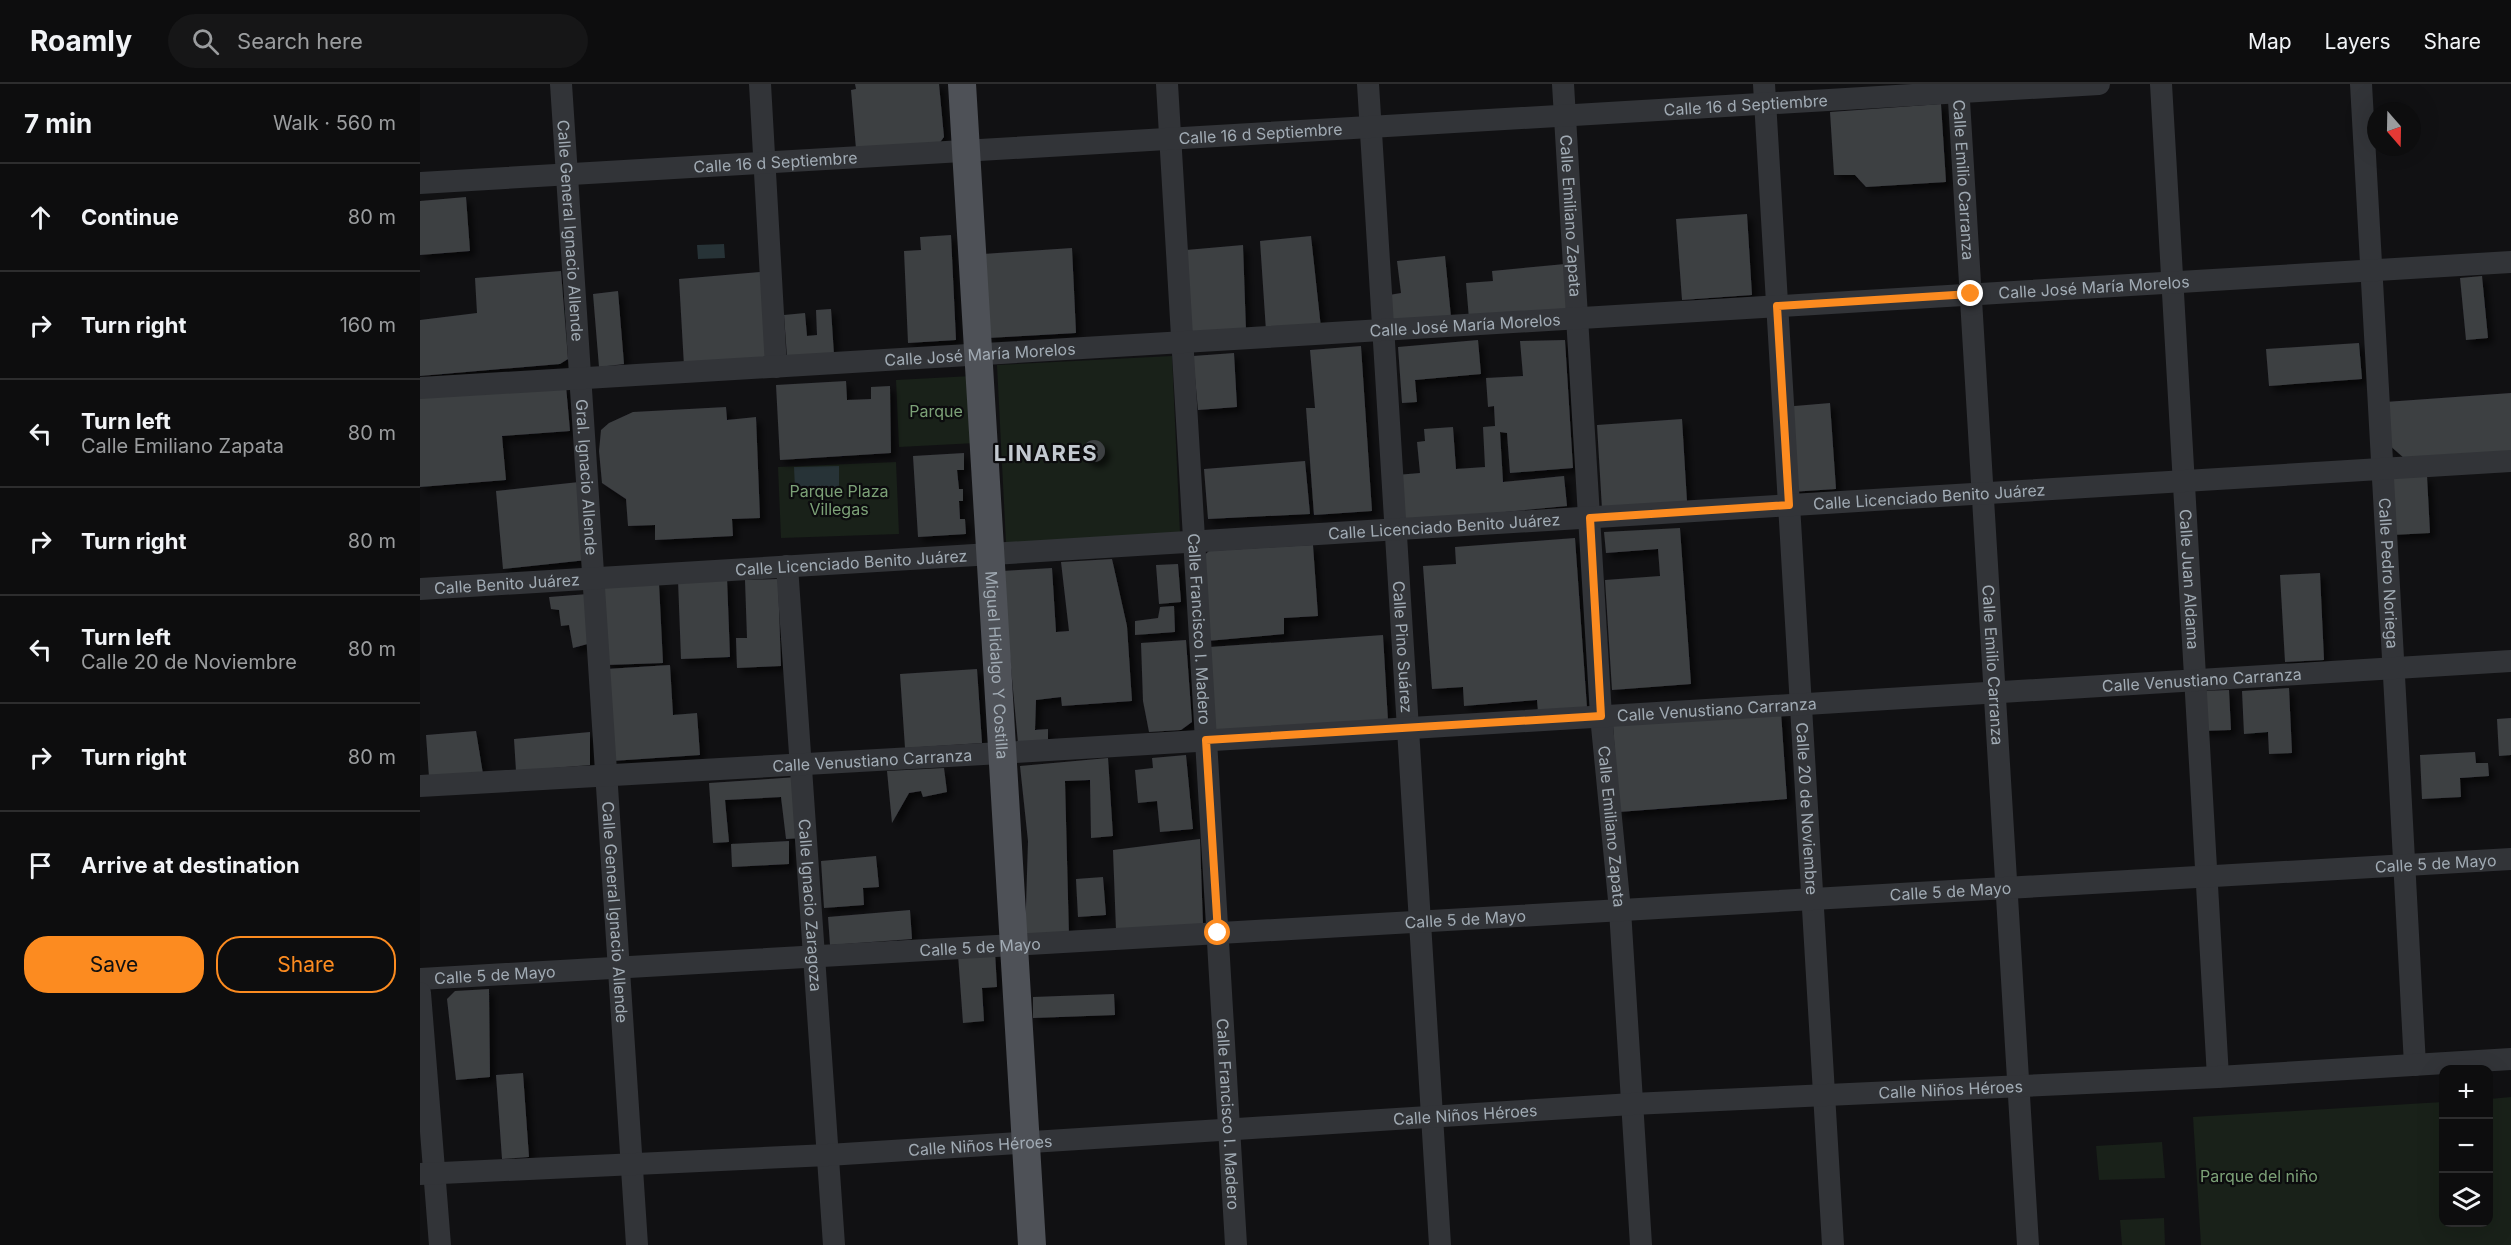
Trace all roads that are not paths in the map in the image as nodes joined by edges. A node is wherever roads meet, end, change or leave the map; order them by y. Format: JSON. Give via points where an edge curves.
{"nodes":[{"id":1,"x":561,"y":84,"type":"edge"},
{"id":2,"x":760,"y":84,"type":"edge"},
{"id":3,"x":962,"y":84,"type":"edge"},
{"id":4,"x":1167,"y":84,"type":"edge"},
{"id":5,"x":1368,"y":84,"type":"edge"},
{"id":6,"x":1563,"y":84,"type":"edge"},
{"id":7,"x":2099,"y":84,"type":"edge"},
{"id":8,"x":2161,"y":84,"type":"edge"},
{"id":9,"x":2361,"y":84,"type":"edge"},
{"id":10,"x":1958,"y":88,"type":"edge"},
{"id":11,"x":1764,"y":94,"type":"edge"},
{"id":12,"x":1564,"y":115,"type":"junction"},
{"id":13,"x":1371,"y":127,"type":"junction"},
{"id":14,"x":1170,"y":139,"type":"junction"},
{"id":15,"x":966,"y":151,"type":"junction"},
{"id":16,"x":765,"y":164,"type":"junction"},
{"id":17,"x":567,"y":174,"type":"junction"},
{"id":18,"x":420,"y":183,"type":"edge"},
{"id":19,"x":2511,"y":262,"type":"edge"},
{"id":20,"x":2372,"y":270,"type":"junction"},
{"id":21,"x":2172,"y":282,"type":"junction"},
{"id":22,"x":1971,"y":294,"type":"junction"},
{"id":23,"x":1777,"y":306,"type":"junction"},
{"id":24,"x":1577,"y":319,"type":"junction"},
{"id":25,"x":1384,"y":330,"type":"junction"},
{"id":26,"x":1182,"y":342,"type":"junction"},
{"id":27,"x":980,"y":356,"type":"junction"},
{"id":28,"x":776,"y":366,"type":"junction"},
{"id":29,"x":580,"y":378,"type":"junction"},
{"id":30,"x":420,"y":388,"type":"edge"},
{"id":31,"x":2511,"y":461,"type":"edge"},
{"id":32,"x":2384,"y":469,"type":"junction"},
{"id":33,"x":2184,"y":481,"type":"junction"},
{"id":34,"x":1983,"y":494,"type":"junction"},
{"id":35,"x":1789,"y":505,"type":"junction"},
{"id":36,"x":1590,"y":518,"type":"junction"},
{"id":37,"x":1396,"y":529,"type":"junction"},
{"id":38,"x":1194,"y":541,"type":"junction"},
{"id":39,"x":991,"y":554,"type":"junction"},
{"id":40,"x":787,"y":566,"type":"junction"},
{"id":41,"x":593,"y":578,"type":"junction"},
{"id":42,"x":420,"y":589,"type":"edge"},
{"id":43,"x":2511,"y":661,"type":"edge"},
{"id":44,"x":2392,"y":668,"type":"junction"},
{"id":45,"x":2195,"y":680,"type":"junction"},
{"id":46,"x":1995,"y":692,"type":"junction"},
{"id":47,"x":1801,"y":704,"type":"junction"},
{"id":48,"x":1601,"y":716,"type":"junction"},
{"id":49,"x":1408,"y":728,"type":"junction"},
{"id":50,"x":1206,"y":740,"type":"junction"},
{"id":51,"x":1001,"y":753,"type":"junction"},
{"id":52,"x":801,"y":764,"type":"junction"},
{"id":53,"x":607,"y":776,"type":"junction"},
{"id":54,"x":420,"y":786,"type":"edge"},
{"id":55,"x":2511,"y":859,"type":"edge"},
{"id":56,"x":2404,"y":865,"type":"junction"},
{"id":57,"x":2206,"y":877,"type":"junction"},
{"id":58,"x":2006,"y":888,"type":"junction"},
{"id":59,"x":1812,"y":899,"type":"junction"},
{"id":60,"x":1620,"y":910,"type":"junction"},
{"id":61,"x":1420,"y":921,"type":"junction"},
{"id":62,"x":1218,"y":933,"type":"junction"},
{"id":63,"x":1012,"y":946,"type":"junction"},
{"id":64,"x":814,"y":956,"type":"junction"},
{"id":65,"x":619,"y":967,"type":"junction"},
{"id":66,"x":420,"y":979,"type":"edge"},
{"id":67,"x":420,"y":993,"type":"edge"},
{"id":68,"x":2511,"y":1059,"type":"edge"},
{"id":69,"x":2415,"y":1065,"type":"junction"},
{"id":70,"x":2218,"y":1077,"type":"junction"},
{"id":71,"x":2018,"y":1084,"type":"junction"},
{"id":72,"x":1824,"y":1095,"type":"junction"},
{"id":73,"x":1632,"y":1104,"type":"junction"},
{"id":74,"x":1432,"y":1116,"type":"junction"},
{"id":75,"x":1229,"y":1128,"type":"junction"},
{"id":76,"x":1025,"y":1142,"type":"junction"},
{"id":77,"x":828,"y":1155,"type":"junction"},
{"id":78,"x":632,"y":1163,"type":"junction"},
{"id":79,"x":428,"y":1173,"type":"edge"},
{"id":80,"x":440,"y":1245,"type":"edge"},
{"id":81,"x":638,"y":1245,"type":"edge"},
{"id":82,"x":834,"y":1245,"type":"edge"},
{"id":83,"x":1032,"y":1245,"type":"edge"},
{"id":84,"x":1236,"y":1245,"type":"edge"},
{"id":85,"x":1440,"y":1245,"type":"edge"},
{"id":86,"x":1641,"y":1245,"type":"edge"},
{"id":87,"x":1833,"y":1245,"type":"edge"},
{"id":88,"x":2028,"y":1245,"type":"edge"}],
"edges":[{"from":1,"to":17,"type":"street","name":"Calle General Ignacio Allende"},
{"from":2,"to":16,"type":"street"},
{"from":3,"to":15,"type":"main road","name":"Miguel Hidalgo Y Costilla"},
{"from":4,"to":14,"type":"street","name":"Calle Francisco I. Madero"},
{"from":5,"to":13,"type":"street","name":"Calle Pino Suárez"},
{"from":6,"to":12,"type":"street","name":"Calle Emiliano Zapata"},
{"from":7,"to":10,"type":"street","name":"Calle 16 d Septiembre"},
{"from":8,"to":21,"type":"street","name":"Calle Juan Aldama"},
{"from":9,"to":20,"type":"street","name":"Calle Pedro Noriega"},
{"from":10,"to":11,"type":"street","name":"Calle 16 d Septiembre"},
{"from":10,"to":22,"type":"street","name":"Calle Emilio Carranza"},
{"from":11,"to":12,"type":"street","name":"Calle 16 d Septiembre"},
{"from":11,"to":23,"type":"street","name":"Calle 20 de Noviembre"},
{"from":12,"to":13,"type":"street","name":"Calle 16 d Septiembre"},
{"from":12,"to":24,"type":"street","name":"Calle Emiliano Zapata"},
{"from":13,"to":14,"type":"street","name":"Calle 16 d Septiembre"},
{"from":13,"to":25,"type":"street","name":"Calle Pino Suárez"},
{"from":14,"to":15,"type":"street","name":"Calle 16 d Septiembre"},
{"from":14,"to":26,"type":"street","name":"Calle Francisco I. Madero"},
{"from":15,"to":16,"type":"street","name":"Calle 16 d Septiembre"},
{"from":15,"to":27,"type":"main road","name":"Miguel Hidalgo Y Costilla"},
{"from":16,"to":17,"type":"street","name":"Calle 16 d Septiembre"},
{"from":16,"to":28,"type":"street"},
{"from":17,"to":18,"type":"street","name":"Calle 16 d Septiembre"},
{"from":17,"to":29,"type":"street","name":"Calle General Ignacio Allende"},
{"from":19,"to":20,"type":"street","name":"Calle José María Morelos"},
{"from":20,"to":21,"type":"street","name":"Calle José María Morelos"},
{"from":20,"to":32,"type":"street","name":"Calle Pedro Noriega"},
{"from":21,"to":22,"type":"street","name":"Calle José María Morelos"},
{"from":21,"to":33,"type":"street","name":"Calle Juan Aldama"},
{"from":22,"to":23,"type":"street","name":"Calle José María Morelos"},
{"from":22,"to":34,"type":"street","name":"Calle Emilio Carranza"},
{"from":23,"to":24,"type":"street","name":"Calle José María Morelos"},
{"from":23,"to":35,"type":"street","name":"Calle 20 de Noviembre"},
{"from":24,"to":25,"type":"street","name":"Calle José María Morelos"},
{"from":24,"to":36,"type":"street","name":"Calle Emiliano Zapata"},
{"from":25,"to":26,"type":"street","name":"Calle José María Morelos"},
{"from":25,"to":37,"type":"street","name":"Calle Pino Suárez"},
{"from":26,"to":27,"type":"street","name":"Calle José María Morelos"},
{"from":26,"to":38,"type":"street","name":"Calle Francisco I. Madero"},
{"from":27,"to":28,"type":"street","name":"Calle José María Morelos"},
{"from":27,"to":39,"type":"main road","name":"Miguel Hidalgo Y Costilla"},
{"from":28,"to":29,"type":"street","name":"Calle José María Morelos"},
{"from":29,"to":30,"type":"street","name":"Calle José María Morelos"},
{"from":29,"to":41,"type":"street","name":"Gral. Ignacio Allende"},
{"from":31,"to":32,"type":"street","name":"Calle Licenciado Benito Juárez"},
{"from":32,"to":33,"type":"street","name":"Calle Licenciado Benito Juárez"},
{"from":32,"to":44,"type":"street","name":"Calle Pedro Noriega"},
{"from":33,"to":34,"type":"street","name":"Calle Licenciado Benito Juárez"},
{"from":33,"to":45,"type":"street","name":"Calle Juan Aldama"},
{"from":34,"to":35,"type":"street","name":"Calle Licenciado Benito Juárez"},
{"from":34,"to":46,"type":"street","name":"Calle Emilio Carranza"},
{"from":35,"to":36,"type":"street","name":"Calle Licenciado Benito Juárez"},
{"from":35,"to":47,"type":"street","name":"Calle 20 de Noviembre"},
{"from":36,"to":37,"type":"street","name":"Calle Licenciado Benito Juárez"},
{"from":36,"to":48,"type":"street","name":"Calle Emiliano Zapata"},
{"from":37,"to":38,"type":"street","name":"Calle Licenciado Benito Juárez"},
{"from":37,"to":49,"type":"street","name":"Calle Pino Suárez"},
{"from":38,"to":39,"type":"street","name":"Calle Licenciado Benito Juárez"},
{"from":38,"to":50,"type":"street","name":"Calle Francisco I. Madero"},
{"from":39,"to":40,"type":"street","name":"Calle Licenciado Benito Juárez"},
{"from":39,"to":51,"type":"main road","name":"Miguel Hidalgo Y Costilla"},
{"from":40,"to":41,"type":"street","name":"Calle Licenciado Benito Juárez"},
{"from":40,"to":52,"type":"street","name":"Calle Ignacio Zaragoza"},
{"from":41,"to":42,"type":"street","name":"Calle Benito Juárez"},
{"from":41,"to":53,"type":"street","name":"Calle General Ignacio Allende"},
{"from":43,"to":44,"type":"street","name":"Calle Venustiano Carranza"},
{"from":44,"to":45,"type":"street","name":"Calle Venustiano Carranza"},
{"from":44,"to":56,"type":"street","name":"Calle Pedro Noriega"},
{"from":45,"to":46,"type":"street","name":"Calle Venustiano Carranza"},
{"from":45,"to":57,"type":"street","name":"Calle Juan Aldama"},
{"from":46,"to":47,"type":"street","name":"Calle Venustiano Carranza"},
{"from":46,"to":58,"type":"street","name":"Calle Emilio Carranza"},
{"from":47,"to":48,"type":"street","name":"Calle Venustiano Carranza"},
{"from":47,"to":59,"type":"street","name":"Calle 20 de Noviembre"},
{"from":48,"to":49,"type":"street","name":"Calle Venustiano Carranza"},
{"from":48,"to":60,"type":"street","name":"Calle Emiliano Zapata"},
{"from":49,"to":50,"type":"street","name":"Calle Venustiano Carranza"},
{"from":49,"to":61,"type":"street","name":"Calle Pino Suárez"},
{"from":50,"to":51,"type":"street","name":"Calle Venustiano Carranza"},
{"from":50,"to":62,"type":"street","name":"Calle Francisco I. Madero"},
{"from":51,"to":52,"type":"street","name":"Calle Venustiano Carranza"},
{"from":51,"to":63,"type":"main road","name":"Miguel Hidalgo Y Costilla"},
{"from":52,"to":53,"type":"street","name":"Calle Venustiano Carranza"},
{"from":52,"to":64,"type":"street","name":"Calle Ignacio Zaragoza"},
{"from":53,"to":54,"type":"street","name":"Calle Venustiano Carranza"},
{"from":53,"to":65,"type":"street","name":"Calle General Ignacio Allende"},
{"from":55,"to":56,"type":"street","name":"Calle 5 de Mayo"},
{"from":56,"to":57,"type":"street","name":"Calle 5 de Mayo"},
{"from":56,"to":69,"type":"street","name":"Calle Pedro Noriega"},
{"from":57,"to":58,"type":"street","name":"Calle 5 de Mayo"},
{"from":57,"to":70,"type":"street","name":"Calle Juan Aldama"},
{"from":58,"to":59,"type":"street","name":"Calle 5 de Mayo"},
{"from":58,"to":71,"type":"street","name":"Calle Emilio Carranza"},
{"from":59,"to":60,"type":"street","name":"Calle 5 de Mayo"},
{"from":59,"to":72,"type":"street","name":"Calle 20 de Noviembre"},
{"from":60,"to":61,"type":"street","name":"Calle 5 de Mayo"},
{"from":60,"to":73,"type":"street","name":"Calle Emiliano Zapata"},
{"from":61,"to":62,"type":"street","name":"Calle 5 de Mayo"},
{"from":61,"to":74,"type":"street","name":"Calle Pino Suárez"},
{"from":62,"to":63,"type":"street","name":"Calle 5 de Mayo"},
{"from":62,"to":75,"type":"street","name":"Calle Francisco I. Madero"},
{"from":63,"to":64,"type":"street","name":"Calle 5 de Mayo"},
{"from":63,"to":76,"type":"main road","name":"Miguel Hidalgo Y Costilla"},
{"from":64,"to":65,"type":"street","name":"Calle 5 de Mayo"},
{"from":64,"to":77,"type":"street","name":"Calle Ignacio Zaragoza"},
{"from":65,"to":66,"type":"street","name":"Calle 5 de Mayo"},
{"from":65,"to":78,"type":"street","name":"Calle General Ignacio Allende"},
{"from":67,"to":79,"type":"street"},
{"from":68,"to":69,"type":"street","name":"Calle Niños Héroes"},
{"from":69,"to":70,"type":"street","name":"Calle Niños Héroes"},
{"from":70,"to":71,"type":"street","name":"Calle Niños Héroes"},
{"from":71,"to":72,"type":"street","name":"Calle Niños Héroes"},
{"from":71,"to":88,"type":"street","name":"Calle Emilio Carranza"},
{"from":72,"to":73,"type":"street","name":"Calle Niños Héroes"},
{"from":72,"to":87,"type":"street","name":"Calle 20 de Noviembre"},
{"from":73,"to":74,"type":"street","name":"Calle Niños Héroes"},
{"from":73,"to":86,"type":"street","name":"Calle Emiliano Zapata"},
{"from":74,"to":75,"type":"street","name":"Calle Niños Héroes"},
{"from":74,"to":85,"type":"street","name":"Calle Pino Suárez"},
{"from":75,"to":76,"type":"street","name":"Calle Niños Héroes"},
{"from":75,"to":84,"type":"street","name":"Calle Francisco I. Madero"},
{"from":76,"to":77,"type":"street","name":"Calle Niños Héroes"},
{"from":76,"to":83,"type":"main road","name":"Miguel Hidalgo Y Costilla"},
{"from":77,"to":78,"type":"street","name":"Calle Niños Héroes"},
{"from":77,"to":82,"type":"street","name":"Calle Ignacio Zaragoza"},
{"from":78,"to":79,"type":"street","name":"Calle Niños Héroes"},
{"from":78,"to":81,"type":"street","name":"Calle General Ignacio Allende"},
{"from":79,"to":80,"type":"street"}]}
